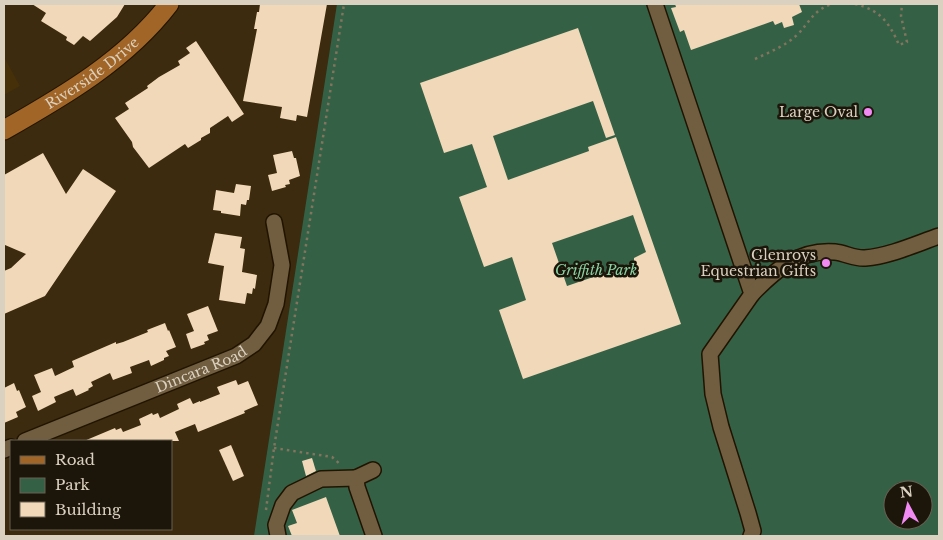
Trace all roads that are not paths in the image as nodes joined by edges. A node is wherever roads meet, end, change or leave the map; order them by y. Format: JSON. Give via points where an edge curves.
{"nodes":[{"id":1,"x":169,"y":4,"type":"edge"},
{"id":2,"x":656,"y":4,"type":"edge"},
{"id":3,"x":4,"y":130,"type":"edge"},
{"id":4,"x":274,"y":222,"type":"dead end"},
{"id":5,"x":939,"y":236,"type":"edge"},
{"id":6,"x":752,"y":294,"type":"junction"},
{"id":7,"x":27,"y":440,"type":"edge"},
{"id":8,"x":373,"y":470,"type":"dead end"},
{"id":9,"x":356,"y":478,"type":"junction"},
{"id":10,"x":278,"y":536,"type":"edge"},
{"id":11,"x":374,"y":536,"type":"edge"},
{"id":12,"x":751,"y":536,"type":"edge"}],
"edges":[{"from":1,"to":3,"type":"main road","name":"Riverside Drive","via":[[140,36],[89,79]]},
{"from":2,"to":6,"type":"street"},
{"from":4,"to":7,"type":"street","name":"Dincara Road","via":[[282,265],[276,304],[268,326],[254,344],[236,356]]},
{"from":5,"to":6,"type":"street","via":[[878,256],[862,258],[823,251],[804,256],[771,274]]},
{"from":6,"to":12,"type":"street","via":[[710,354],[715,402],[753,531]]},
{"from":8,"to":9,"type":"street"},
{"from":9,"to":10,"type":"street","via":[[321,479],[292,493],[283,504],[276,526]]},
{"from":9,"to":11,"type":"street"}]}
